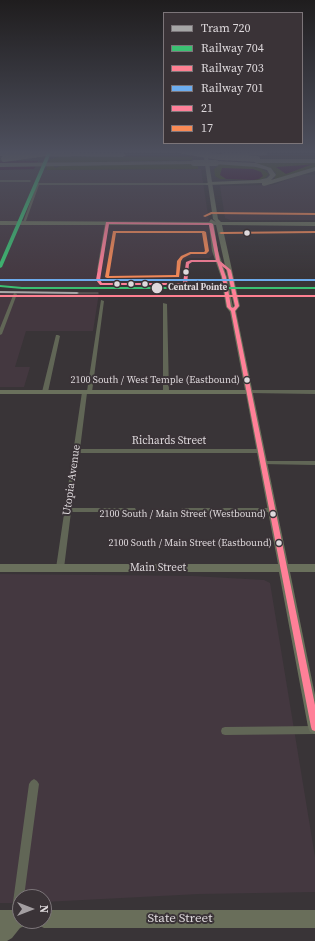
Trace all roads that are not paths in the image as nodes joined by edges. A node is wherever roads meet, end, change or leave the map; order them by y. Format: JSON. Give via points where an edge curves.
{"nodes":[{"id":1,"x":34,"y":195,"type":"edge"},
{"id":2,"x":211,"y":195,"type":"edge"},
{"id":3,"x":24,"y":222,"type":"junction"},
{"id":4,"x":215,"y":222,"type":"junction"},
{"id":5,"x":0,"y":223,"type":"edge"},
{"id":6,"x":51,"y":223,"type":"junction"},
{"id":7,"x":109,"y":223,"type":"junction"},
{"id":8,"x":315,"y":223,"type":"edge"},
{"id":9,"x":99,"y":270,"type":"dead end"},
{"id":10,"x":15,"y":294,"type":"dead end"},
{"id":11,"x":102,"y":301,"type":"dead end"},
{"id":12,"x":165,"y":304,"type":"dead end"},
{"id":13,"x":0,"y":334,"type":"edge"},
{"id":14,"x":58,"y":336,"type":"dead end"},
{"id":15,"x":0,"y":392,"type":"edge"},
{"id":16,"x":45,"y":392,"type":"junction"},
{"id":17,"x":87,"y":392,"type":"junction"},
{"id":18,"x":166,"y":392,"type":"junction"},
{"id":19,"x":249,"y":392,"type":"junction"},
{"id":20,"x":315,"y":392,"type":"edge"},
{"id":21,"x":77,"y":451,"type":"junction"},
{"id":22,"x":261,"y":451,"type":"junction"},
{"id":23,"x":263,"y":463,"type":"junction"},
{"id":24,"x":315,"y":464,"type":"edge"},
{"id":25,"x":68,"y":510,"type":"junction"},
{"id":26,"x":133,"y":510,"type":"dead end"},
{"id":27,"x":184,"y":510,"type":"dead end"},
{"id":28,"x":272,"y":510,"type":"junction"},
{"id":29,"x":0,"y":568,"type":"edge"},
{"id":30,"x":60,"y":568,"type":"junction"},
{"id":31,"x":284,"y":568,"type":"junction"},
{"id":32,"x":315,"y":568,"type":"edge"},
{"id":33,"x":315,"y":728,"type":"edge"},
{"id":34,"x":225,"y":731,"type":"dead end"},
{"id":35,"x":34,"y":784,"type":"dead end"},
{"id":36,"x":17,"y":889,"type":"edge"},
{"id":37,"x":12,"y":919,"type":"edge"},
{"id":38,"x":52,"y":919,"type":"edge"},
{"id":39,"x":315,"y":919,"type":"edge"},
{"id":40,"x":0,"y":934,"type":"edge"}],
"edges":[{"from":1,"to":3,"type":"street"},
{"from":2,"to":4,"type":"main road"},
{"from":3,"to":5,"type":"main road"},
{"from":3,"to":6,"type":"main road"},
{"from":4,"to":7,"type":"main road"},
{"from":4,"to":8,"type":"main road"},
{"from":4,"to":19,"type":"main road","via":[[216,251],[229,307],[233,311]]},
{"from":5,"to":6,"type":"main road"},
{"from":6,"to":7,"type":"main road"},
{"from":7,"to":9,"type":"street"},
{"from":10,"to":13,"type":"street"},
{"from":11,"to":17,"type":"street","name":"Utopia Avenue"},
{"from":12,"to":18,"type":"street"},
{"from":14,"to":16,"type":"street"},
{"from":15,"to":16,"type":"main road"},
{"from":16,"to":17,"type":"main road"},
{"from":17,"to":18,"type":"main road"},
{"from":17,"to":21,"type":"street","name":"Utopia Avenue"},
{"from":18,"to":19,"type":"main road"},
{"from":19,"to":20,"type":"street"},
{"from":19,"to":22,"type":"main road"},
{"from":21,"to":22,"type":"street","name":"Richards Street"},
{"from":21,"to":25,"type":"street","name":"Utopia Avenue"},
{"from":22,"to":23,"type":"main road"},
{"from":23,"to":24,"type":"street"},
{"from":23,"to":28,"type":"main road"},
{"from":25,"to":26,"type":"street"},
{"from":25,"to":30,"type":"street","name":"Utopia Avenue"},
{"from":27,"to":28,"type":"street"},
{"from":28,"to":31,"type":"main road"},
{"from":29,"to":30,"type":"main road","name":"Main Street"},
{"from":30,"to":31,"type":"main road","name":"Main Street"},
{"from":31,"to":32,"type":"main road","name":"Main Street"},
{"from":31,"to":33,"type":"main road"},
{"from":33,"to":34,"type":"street"},
{"from":35,"to":36,"type":"street"},
{"from":37,"to":40,"type":"main road","via":[[6,932]]},
{"from":38,"to":39,"type":"main road","name":"State Street"}]}
